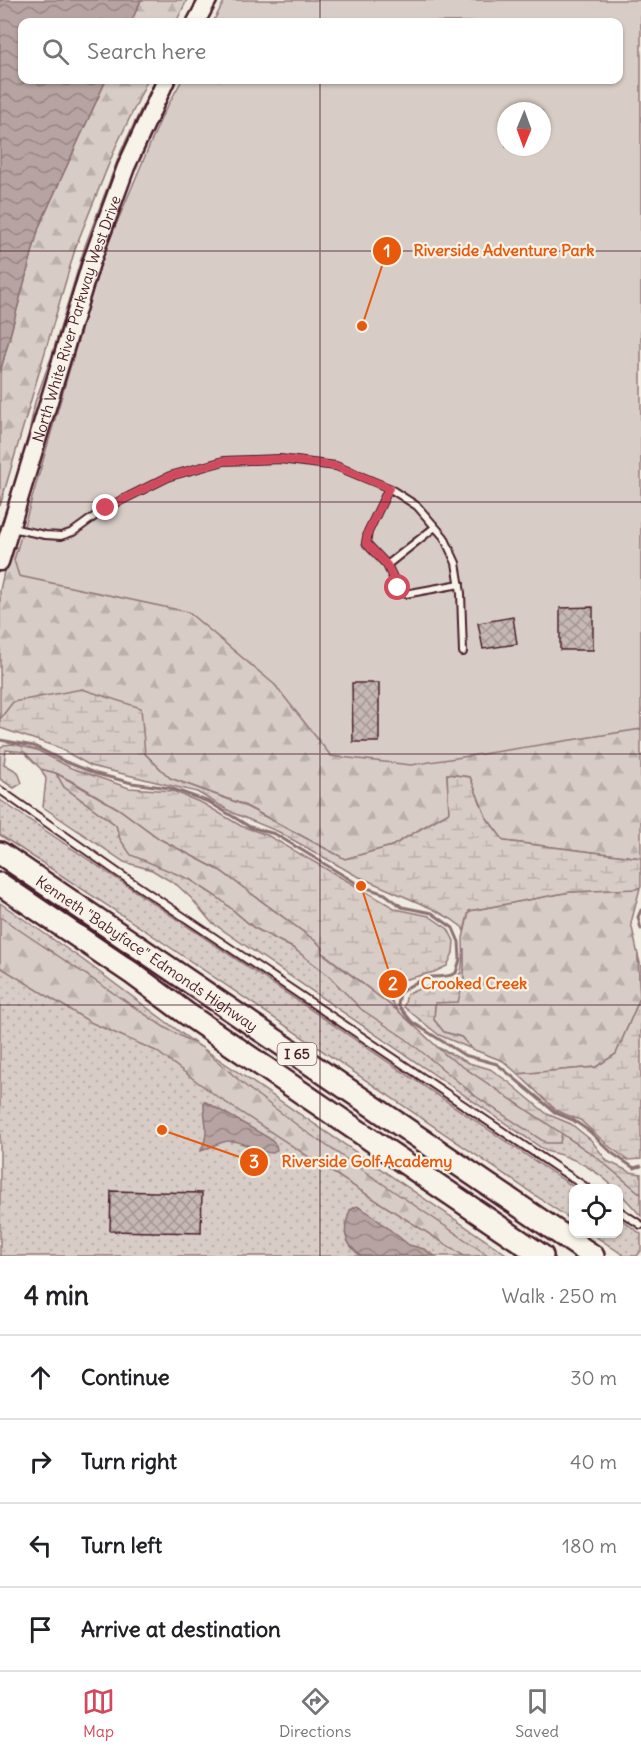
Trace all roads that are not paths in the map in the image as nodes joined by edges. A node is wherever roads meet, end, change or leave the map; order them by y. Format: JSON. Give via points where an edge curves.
{"nodes":[{"id":1,"x":208,"y":0,"type":"edge"},
{"id":2,"x":198,"y":18,"type":"edge"},
{"id":3,"x":164,"y":84,"type":"edge"},
{"id":4,"x":389,"y":488,"type":"junction"},
{"id":5,"x":435,"y":527,"type":"junction"},
{"id":6,"x":11,"y":528,"type":"junction"},
{"id":7,"x":0,"y":562,"type":"edge"},
{"id":8,"x":387,"y":565,"type":"junction"},
{"id":9,"x":460,"y":584,"type":"junction"},
{"id":10,"x":463,"y":652,"type":"dead end"},
{"id":11,"x":0,"y":790,"type":"edge"},
{"id":12,"x":0,"y":853,"type":"edge"},
{"id":13,"x":0,"y":884,"type":"edge"},
{"id":14,"x":581,"y":1184,"type":"edge"},
{"id":15,"x":623,"y":1213,"type":"edge"},
{"id":16,"x":641,"y":1225,"type":"edge"},
{"id":17,"x":542,"y":1256,"type":"edge"},
{"id":18,"x":593,"y":1256,"type":"edge"}],
"edges":[{"from":1,"to":2,"type":"street"},
{"from":3,"to":6,"type":"street","name":"North White River Parkway West Drive","via":[[126,167],[91,263]]},
{"from":4,"to":5,"type":"lane","via":[[417,506]]},
{"from":4,"to":6,"type":"lane","via":[[336,466],[280,459],[224,461],[170,476],[61,536]]},
{"from":4,"to":8,"type":"lane","via":[[366,543]]},
{"from":5,"to":8,"type":"lane"},
{"from":5,"to":9,"type":"lane","via":[[456,563]]},
{"from":6,"to":7,"type":"street","name":"North White River Parkway West Drive"},
{"from":8,"to":9,"type":"lane","via":[[405,594]]},
{"from":9,"to":10,"type":"lane"},
{"from":11,"to":14,"type":"lane"},
{"from":12,"to":18,"type":"highway","name":"Kenneth \"Babyface\" Edmonds Highway","number":"I 65"},
{"from":13,"to":17,"type":"highway","name":"Kenneth \"Babyface\" Edmonds Highway","number":"I 65"},
{"from":15,"to":16,"type":"lane"}]}
